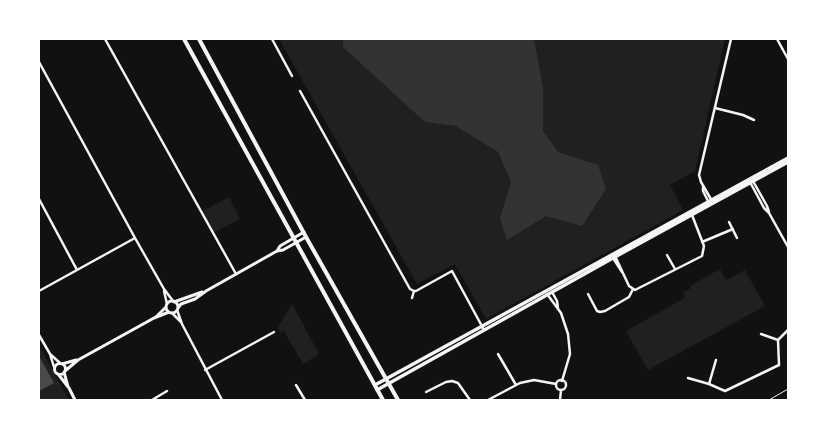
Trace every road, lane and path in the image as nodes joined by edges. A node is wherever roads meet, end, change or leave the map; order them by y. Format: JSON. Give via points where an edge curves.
{"nodes":[{"id":1,"x":105,"y":39,"type":"edge"},
{"id":2,"x":184,"y":39,"type":"edge"},
{"id":3,"x":198,"y":39,"type":"edge"},
{"id":4,"x":272,"y":39,"type":"edge"},
{"id":5,"x":731,"y":39,"type":"edge"},
{"id":6,"x":777,"y":39,"type":"edge"},
{"id":7,"x":788,"y":59,"type":"edge"},
{"id":8,"x":39,"y":62,"type":"edge"},
{"id":9,"x":292,"y":76,"type":"dead end"},
{"id":10,"x":300,"y":91,"type":"dead end"},
{"id":11,"x":715,"y":108,"type":"junction"},
{"id":12,"x":754,"y":120,"type":"dead end"},
{"id":13,"x":788,"y":158,"type":"edge"},
{"id":14,"x":788,"y":162,"type":"edge"},
{"id":15,"x":751,"y":180,"type":"junction"},
{"id":16,"x":39,"y":199,"type":"edge"},
{"id":17,"x":711,"y":202,"type":"junction"},
{"id":18,"x":690,"y":213,"type":"junction"},
{"id":19,"x":729,"y":222,"type":"dead end"},
{"id":20,"x":733,"y":229,"type":"junction"},
{"id":21,"x":304,"y":232,"type":"junction"},
{"id":22,"x":306,"y":237,"type":"junction"},
{"id":23,"x":135,"y":238,"type":"junction"},
{"id":24,"x":738,"y":238,"type":"dead end"},
{"id":25,"x":295,"y":240,"type":"junction"},
{"id":26,"x":702,"y":242,"type":"junction"},
{"id":27,"x":788,"y":247,"type":"edge"},
{"id":28,"x":613,"y":255,"type":"junction"},
{"id":29,"x":667,"y":255,"type":"dead end"},
{"id":30,"x":675,"y":269,"type":"junction"},
{"id":31,"x":77,"y":270,"type":"junction"},
{"id":32,"x":236,"y":274,"type":"junction"},
{"id":33,"x":550,"y":288,"type":"junction"},
{"id":34,"x":164,"y":289,"type":"junction"},
{"id":35,"x":633,"y":289,"type":"junction"},
{"id":36,"x":545,"y":290,"type":"junction"},
{"id":37,"x":206,"y":291,"type":"junction"},
{"id":38,"x":414,"y":291,"type":"junction"},
{"id":39,"x":39,"y":292,"type":"edge"},
{"id":40,"x":552,"y":292,"type":"junction"},
{"id":41,"x":588,"y":294,"type":"dead end"},
{"id":42,"x":548,"y":295,"type":"junction"},
{"id":43,"x":412,"y":298,"type":"dead end"},
{"id":44,"x":174,"y":302,"type":"junction"},
{"id":45,"x":167,"y":305,"type":"junction"},
{"id":46,"x":558,"y":308,"type":"junction"},
{"id":47,"x":177,"y":309,"type":"junction"},
{"id":48,"x":171,"y":313,"type":"junction"},
{"id":49,"x":154,"y":318,"type":"junction"},
{"id":50,"x":182,"y":324,"type":"junction"},
{"id":51,"x":482,"y":325,"type":"junction"},
{"id":52,"x":484,"y":330,"type":"junction"},
{"id":53,"x":788,"y":330,"type":"edge"},
{"id":54,"x":274,"y":332,"type":"dead end"},
{"id":55,"x":762,"y":334,"type":"dead end"},
{"id":56,"x":39,"y":335,"type":"edge"},
{"id":57,"x":778,"y":340,"type":"junction"},
{"id":58,"x":50,"y":354,"type":"junction"},
{"id":59,"x":498,"y":354,"type":"dead end"},
{"id":60,"x":78,"y":360,"type":"junction"},
{"id":61,"x":716,"y":360,"type":"dead end"},
{"id":62,"x":61,"y":364,"type":"junction"},
{"id":63,"x":54,"y":367,"type":"junction"},
{"id":64,"x":205,"y":370,"type":"junction"},
{"id":65,"x":65,"y":371,"type":"junction"},
{"id":66,"x":58,"y":374,"type":"junction"},
{"id":67,"x":688,"y":378,"type":"dead end"},
{"id":68,"x":386,"y":379,"type":"junction"},
{"id":69,"x":562,"y":380,"type":"junction"},
{"id":70,"x":388,"y":384,"type":"junction"},
{"id":71,"x":556,"y":384,"type":"junction"},
{"id":72,"x":709,"y":384,"type":"junction"},
{"id":73,"x":296,"y":385,"type":"dead end"},
{"id":74,"x":374,"y":385,"type":"junction"},
{"id":75,"x":516,"y":385,"type":"junction"},
{"id":76,"x":69,"y":388,"type":"junction"},
{"id":77,"x":788,"y":389,"type":"edge"},
{"id":78,"x":377,"y":390,"type":"junction"},
{"id":79,"x":561,"y":390,"type":"junction"},
{"id":80,"x":167,"y":391,"type":"dead end"},
{"id":81,"x":426,"y":392,"type":"dead end"},
{"id":82,"x":75,"y":400,"type":"edge"},
{"id":83,"x":152,"y":400,"type":"edge"},
{"id":84,"x":222,"y":400,"type":"edge"},
{"id":85,"x":305,"y":400,"type":"edge"},
{"id":86,"x":383,"y":400,"type":"edge"},
{"id":87,"x":398,"y":400,"type":"edge"},
{"id":88,"x":470,"y":400,"type":"edge"},
{"id":89,"x":488,"y":400,"type":"edge"},
{"id":90,"x":560,"y":400,"type":"edge"},
{"id":91,"x":769,"y":400,"type":"edge"}],
"edges":[{"from":1,"to":32,"type":"street"},
{"from":2,"to":25,"type":"highway"},
{"from":3,"to":21,"type":"highway"},
{"from":4,"to":9,"type":"street"},
{"from":5,"to":11,"type":"street"},
{"from":6,"to":7,"type":"street"},
{"from":8,"to":23,"type":"street"},
{"from":10,"to":38,"type":"street","via":[[410,289]]},
{"from":11,"to":12,"type":"street"},
{"from":11,"to":17,"type":"street","via":[[699,175],[703,191]]},
{"from":13,"to":15,"type":"main road"},
{"from":14,"to":15,"type":"main road"},
{"from":15,"to":17,"type":"main road"},
{"from":15,"to":27,"type":"street"},
{"from":16,"to":31,"type":"street"},
{"from":17,"to":18,"type":"main road"},
{"from":18,"to":26,"type":"street"},
{"from":18,"to":28,"type":"main road"},
{"from":19,"to":20,"type":"street"},
{"from":20,"to":24,"type":"street"},
{"from":20,"to":26,"type":"street"},
{"from":21,"to":22,"type":"highway"},
{"from":21,"to":25,"type":"street"},
{"from":22,"to":25,"type":"street"},
{"from":22,"to":68,"type":"highway"},
{"from":23,"to":31,"type":"street"},
{"from":23,"to":34,"type":"street"},
{"from":25,"to":32,"type":"street","via":[[280,246],[277,251]]},
{"from":25,"to":74,"type":"highway"},
{"from":26,"to":30,"type":"street","via":[[702,256]]},
{"from":28,"to":33,"type":"main road"},
{"from":28,"to":35,"type":"street"},
{"from":28,"to":40,"type":"main road"},
{"from":29,"to":30,"type":"street"},
{"from":30,"to":35,"type":"street","via":[[640,288]]},
{"from":31,"to":39,"type":"street"},
{"from":32,"to":37,"type":"street"},
{"from":33,"to":36,"type":"main road"},
{"from":33,"to":40,"type":"street"},
{"from":34,"to":44,"type":"street"},
{"from":34,"to":45,"type":"street"},
{"from":35,"to":41,"type":"street","via":[[629,297],[600,312]]},
{"from":36,"to":42,"type":"street"},
{"from":36,"to":51,"type":"main road"},
{"from":37,"to":44,"type":"street"},
{"from":37,"to":47,"type":"street","via":[[195,299],[181,304]]},
{"from":38,"to":43,"type":"street"},
{"from":38,"to":51,"type":"street","via":[[452,271]]},
{"from":40,"to":42,"type":"main road"},
{"from":40,"to":46,"type":"street"},
{"from":42,"to":46,"type":"street"},
{"from":42,"to":52,"type":"main road"},
{"from":44,"to":45,"type":"street"},
{"from":44,"to":47,"type":"street"},
{"from":45,"to":48,"type":"street","via":[[166,309]]},
{"from":45,"to":49,"type":"street"},
{"from":46,"to":69,"type":"street","via":[[570,344],[570,354]]},
{"from":47,"to":48,"type":"street"},
{"from":47,"to":50,"type":"street"},
{"from":48,"to":49,"type":"street"},
{"from":48,"to":50,"type":"street"},
{"from":49,"to":60,"type":"street"},
{"from":50,"to":64,"type":"street"},
{"from":51,"to":52,"type":"street"},
{"from":51,"to":68,"type":"main road"},
{"from":52,"to":70,"type":"main road"},
{"from":53,"to":57,"type":"street"},
{"from":54,"to":64,"type":"street"},
{"from":55,"to":57,"type":"street"},
{"from":56,"to":58,"type":"street"},
{"from":57,"to":72,"type":"street","via":[[779,366],[725,391]]},
{"from":58,"to":62,"type":"street"},
{"from":58,"to":63,"type":"street"},
{"from":59,"to":75,"type":"street"},
{"from":60,"to":62,"type":"street"},
{"from":60,"to":65,"type":"street"},
{"from":61,"to":72,"type":"street"},
{"from":62,"to":63,"type":"street"},
{"from":62,"to":65,"type":"street"},
{"from":63,"to":66,"type":"street"},
{"from":64,"to":84,"type":"street"},
{"from":65,"to":66,"type":"street"},
{"from":65,"to":76,"type":"street"},
{"from":66,"to":76,"type":"street"},
{"from":67,"to":72,"type":"street"},
{"from":68,"to":70,"type":"highway"},
{"from":68,"to":74,"type":"main road"},
{"from":69,"to":71,"type":"street"},
{"from":69,"to":79,"type":"street","via":[[566,386]]},
{"from":70,"to":78,"type":"main road"},
{"from":70,"to":87,"type":"highway"},
{"from":71,"to":75,"type":"street","via":[[534,380]]},
{"from":71,"to":79,"type":"street"},
{"from":73,"to":85,"type":"street"},
{"from":74,"to":78,"type":"highway"},
{"from":75,"to":89,"type":"street"},
{"from":76,"to":82,"type":"street"},
{"from":77,"to":91,"type":"path"},
{"from":78,"to":86,"type":"highway"},
{"from":79,"to":90,"type":"street"},
{"from":80,"to":83,"type":"street"},
{"from":81,"to":88,"type":"street","via":[[452,381],[458,383]]}]}
